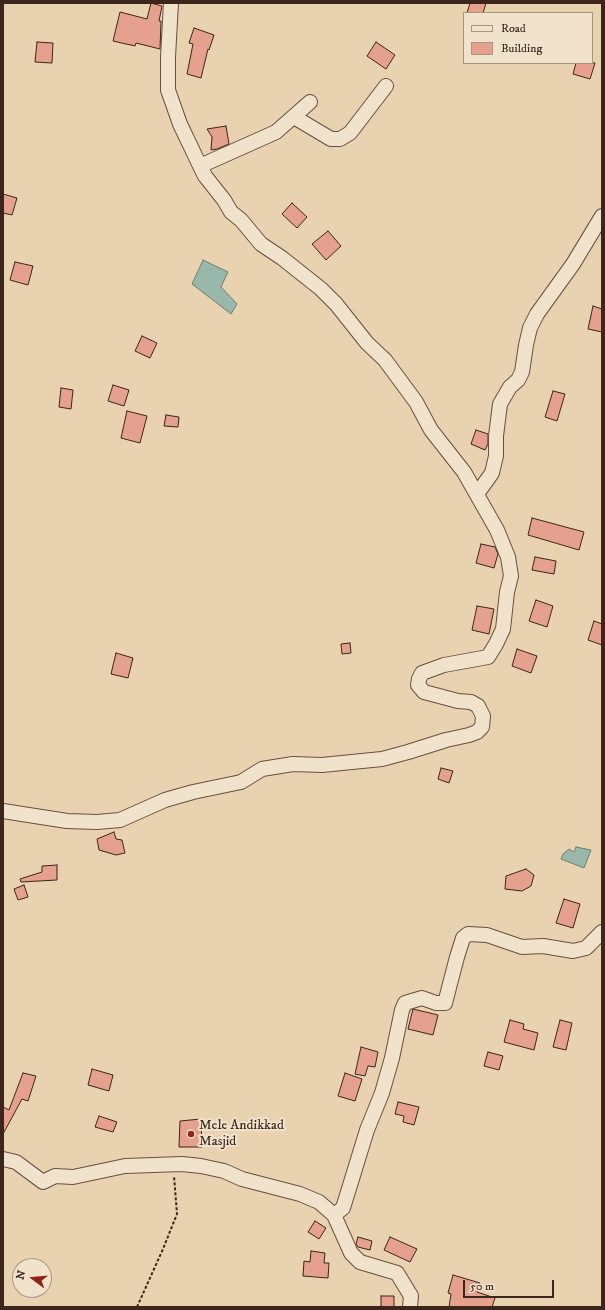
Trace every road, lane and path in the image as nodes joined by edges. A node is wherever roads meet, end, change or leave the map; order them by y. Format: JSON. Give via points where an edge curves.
{"nodes":[{"id":1,"x":171,"y":3,"type":"edge"},
{"id":2,"x":386,"y":86,"type":"dead end"},
{"id":3,"x":310,"y":102,"type":"dead end"},
{"id":4,"x":294,"y":117,"type":"junction"},
{"id":5,"x":200,"y":166,"type":"junction"},
{"id":6,"x":602,"y":216,"type":"edge"},
{"id":7,"x":477,"y":494,"type":"junction"},
{"id":8,"x":3,"y":811,"type":"edge"},
{"id":9,"x":602,"y":932,"type":"edge"},
{"id":10,"x":3,"y":1159,"type":"edge"},
{"id":11,"x":174,"y":1165,"type":"junction"},
{"id":12,"x":334,"y":1215,"type":"junction"},
{"id":13,"x":137,"y":1307,"type":"edge"},
{"id":14,"x":410,"y":1307,"type":"edge"}],
"edges":[{"from":1,"to":5,"type":"street","via":[[168,90],[185,136]]},
{"from":2,"to":4,"type":"street","via":[[350,133],[340,139],[331,139]]},
{"from":3,"to":4,"type":"street"},
{"from":4,"to":5,"type":"street","via":[[276,132]]},
{"from":5,"to":7,"type":"street","via":[[231,212],[261,244],[321,289],[385,360]]},
{"from":6,"to":7,"type":"street","via":[[530,328],[522,372],[500,404],[496,456],[492,473]]},
{"from":7,"to":8,"type":"street","via":[[497,530],[508,557],[511,576],[503,629],[488,657],[444,665],[422,673],[418,685],[424,692],[471,702],[478,706],[483,716],[482,726],[477,732],[382,759],[322,765],[293,764],[262,769],[241,782],[165,800],[120,820],[67,821]]},
{"from":9,"to":12,"type":"street","via":[[586,948],[573,951],[543,946],[522,947],[487,935],[468,934],[463,938],[444,1003],[422,998],[405,1003],[382,1093],[367,1130],[343,1208]]},
{"from":10,"to":11,"type":"street","via":[[16,1162],[43,1182],[55,1176],[73,1177],[125,1166]]},
{"from":11,"to":12,"type":"street","via":[[201,1166],[300,1194],[319,1202]]},
{"from":11,"to":13,"type":"path","via":[[177,1214]]},
{"from":12,"to":14,"type":"street","via":[[351,1253],[360,1262],[397,1273],[411,1296]]}]}
